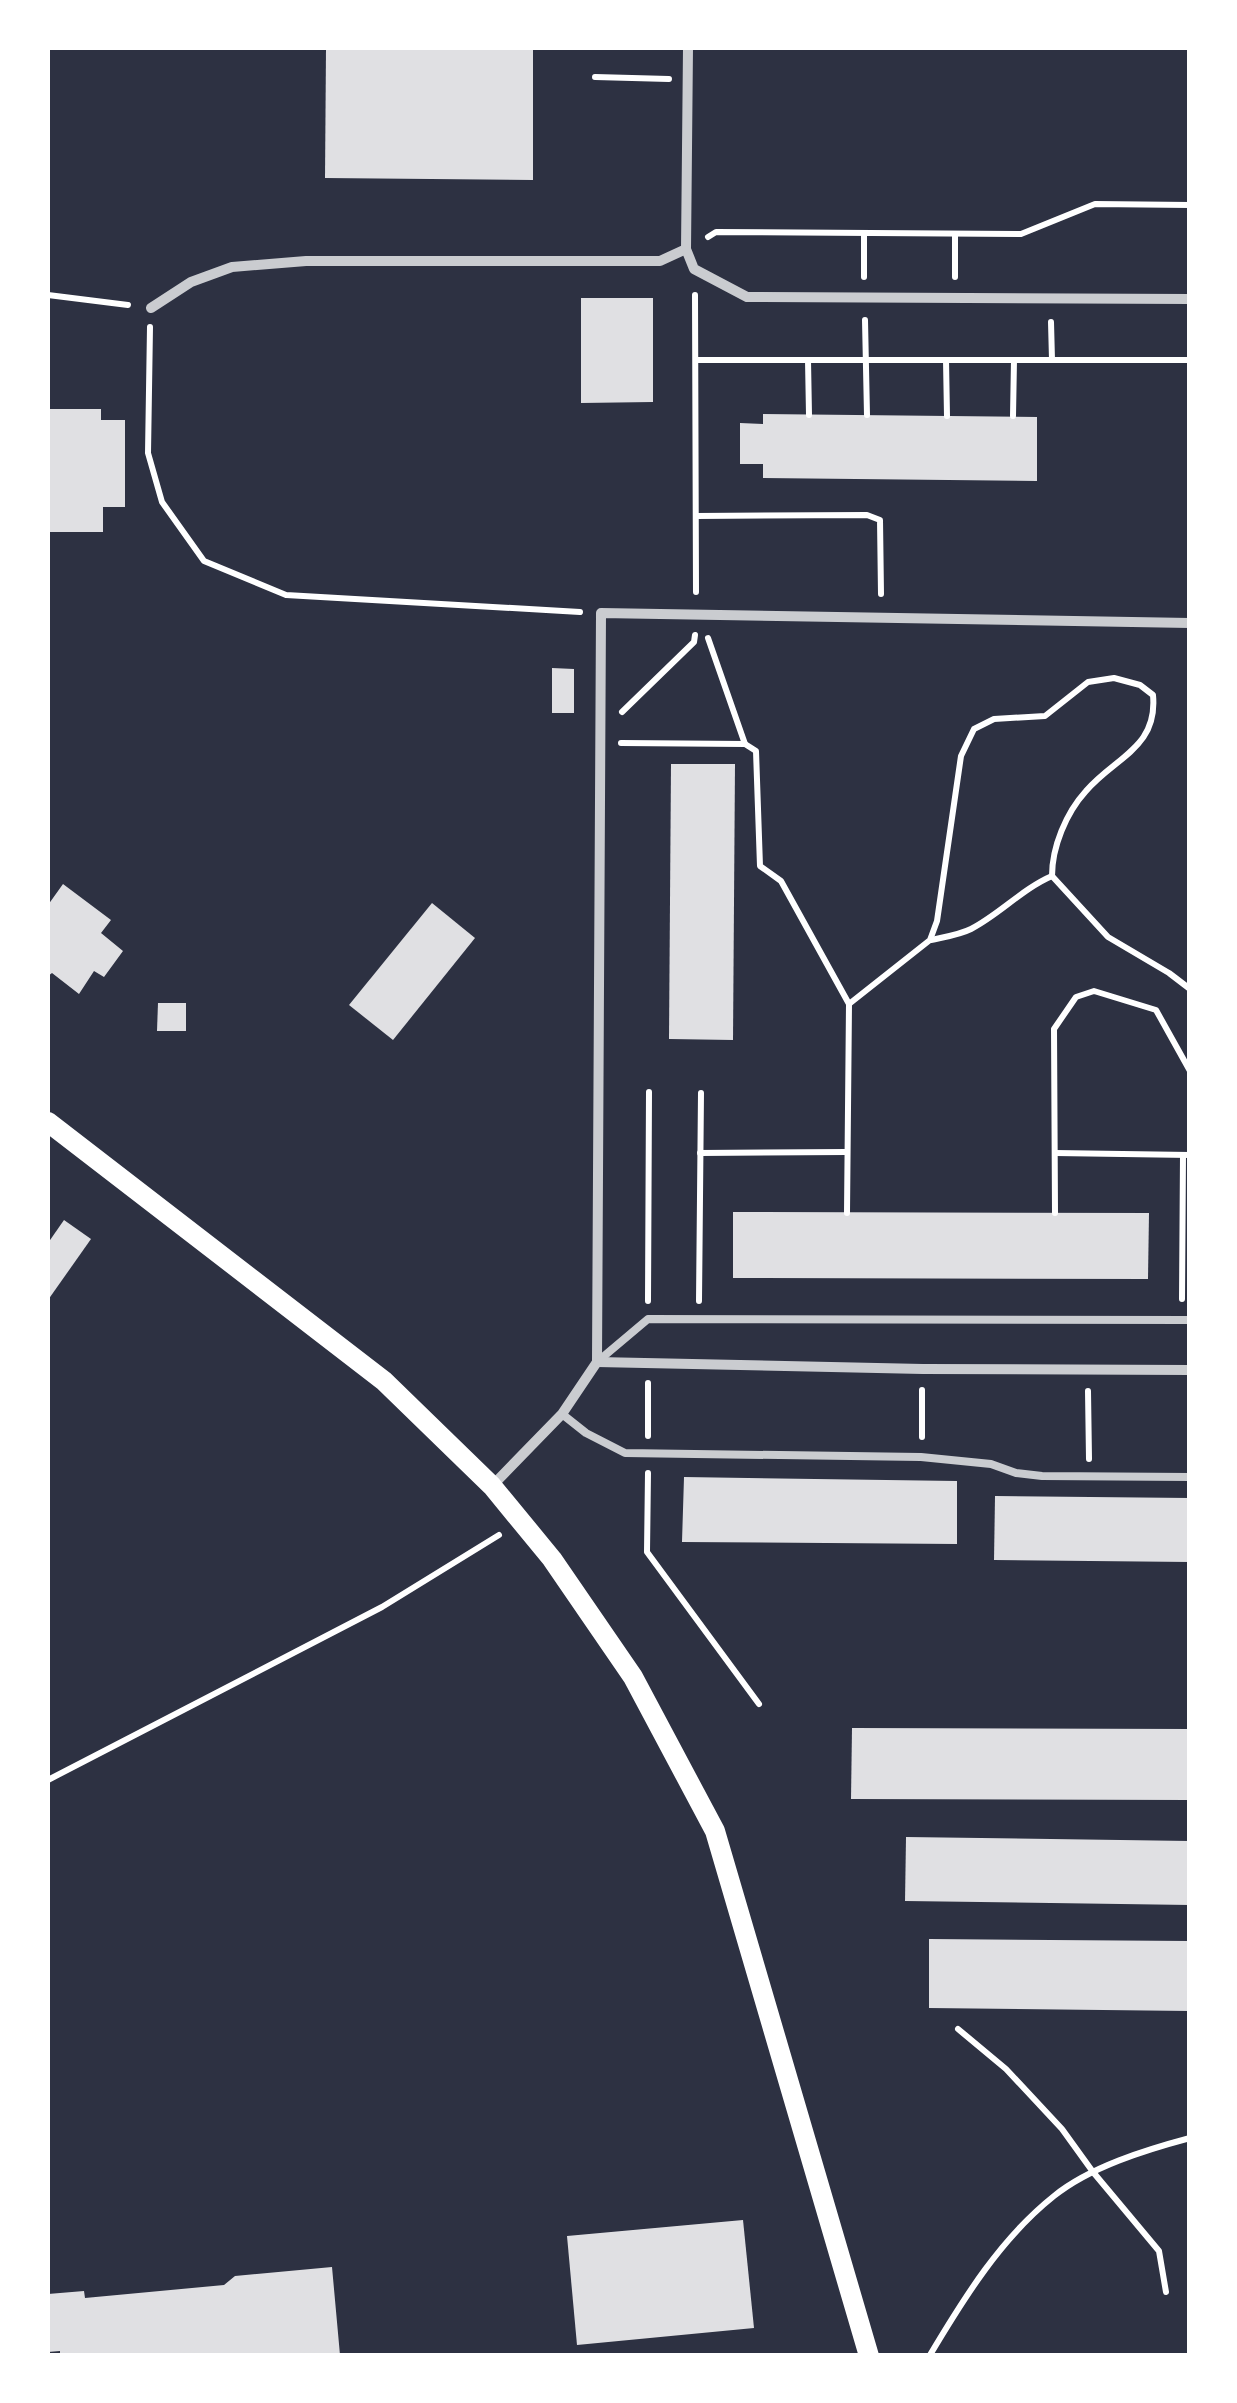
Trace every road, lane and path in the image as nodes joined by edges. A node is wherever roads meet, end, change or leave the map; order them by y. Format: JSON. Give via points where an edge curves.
{"nodes":[{"id":1,"x":688,"y":48,"type":"edge"},
{"id":2,"x":595,"y":77,"type":"dead end"},
{"id":3,"x":688,"y":80,"type":"junction"},
{"id":4,"x":1190,"y":205,"type":"edge"},
{"id":5,"x":956,"y":234,"type":"junction"},
{"id":6,"x":686,"y":249,"type":"junction"},
{"id":7,"x":694,"y":268,"type":"junction"},
{"id":8,"x":48,"y":295,"type":"edge"},
{"id":9,"x":956,"y":298,"type":"junction"},
{"id":10,"x":1051,"y":298,"type":"junction"},
{"id":11,"x":1190,"y":299,"type":"edge"},
{"id":12,"x":151,"y":308,"type":"junction"},
{"id":13,"x":696,"y":360,"type":"junction"},
{"id":14,"x":808,"y":360,"type":"junction"},
{"id":15,"x":946,"y":360,"type":"junction"},
{"id":16,"x":1014,"y":360,"type":"junction"},
{"id":17,"x":1052,"y":360,"type":"junction"},
{"id":18,"x":1190,"y":360,"type":"edge"},
{"id":19,"x":809,"y":415,"type":"dead end"},
{"id":20,"x":947,"y":416,"type":"dead end"},
{"id":21,"x":1013,"y":416,"type":"dead end"},
{"id":22,"x":696,"y":516,"type":"junction"},
{"id":23,"x":601,"y":613,"type":"junction"},
{"id":24,"x":696,"y":615,"type":"junction"},
{"id":25,"x":880,"y":618,"type":"junction"},
{"id":26,"x":1190,"y":623,"type":"edge"},
{"id":27,"x":601,"y":728,"type":"junction"},
{"id":28,"x":601,"y":742,"type":"junction"},
{"id":29,"x":745,"y":744,"type":"junction"},
{"id":30,"x":1052,"y":876,"type":"junction"},
{"id":31,"x":930,"y":940,"type":"junction"},
{"id":32,"x":1190,"y":989,"type":"edge"},
{"id":33,"x":849,"y":1004,"type":"junction"},
{"id":34,"x":1190,"y":1070,"type":"edge"},
{"id":35,"x":648,"y":1092,"type":"dead end"},
{"id":36,"x":701,"y":1092,"type":"dead end"},
{"id":37,"x":48,"y":1122,"type":"edge"},
{"id":38,"x":847,"y":1152,"type":"junction"},
{"id":39,"x":700,"y":1154,"type":"junction"},
{"id":40,"x":1055,"y":1154,"type":"junction"},
{"id":41,"x":1186,"y":1155,"type":"edge"},
{"id":42,"x":847,"y":1213,"type":"dead end"},
{"id":43,"x":1056,"y":1213,"type":"dead end"},
{"id":44,"x":648,"y":1318,"type":"junction"},
{"id":45,"x":699,"y":1318,"type":"junction"},
{"id":46,"x":1186,"y":1320,"type":"edge"},
{"id":47,"x":597,"y":1362,"type":"junction"},
{"id":48,"x":647,"y":1362,"type":"junction"},
{"id":49,"x":923,"y":1369,"type":"junction"},
{"id":50,"x":1088,"y":1370,"type":"junction"},
{"id":51,"x":1190,"y":1370,"type":"edge"},
{"id":52,"x":562,"y":1414,"type":"junction"},
{"id":53,"x":648,"y":1455,"type":"junction"},
{"id":54,"x":922,"y":1457,"type":"junction"},
{"id":55,"x":1089,"y":1476,"type":"junction"},
{"id":56,"x":1190,"y":1477,"type":"edge"},
{"id":57,"x":492,"y":1486,"type":"junction"},
{"id":58,"x":522,"y":1522,"type":"junction"},
{"id":59,"x":758,"y":1704,"type":"dead end"},
{"id":60,"x":48,"y":1780,"type":"edge"},
{"id":61,"x":958,"y":2029,"type":"dead end"},
{"id":62,"x":1190,"y":2138,"type":"edge"},
{"id":63,"x":1092,"y":2172,"type":"junction"},
{"id":64,"x":1166,"y":2292,"type":"dead end"},
{"id":65,"x":930,"y":2355,"type":"edge"},
{"id":66,"x":869,"y":2356,"type":"edge"}],
"edges":[{"from":1,"to":3,"type":"street"},
{"from":2,"to":3,"type":"path"},
{"from":3,"to":6,"type":"street"},
{"from":4,"to":5,"type":"path","via":[[1095,204],[1022,234]]},
{"from":5,"to":6,"type":"path","via":[[716,232]]},
{"from":5,"to":9,"type":"path"},
{"from":6,"to":7,"type":"street"},
{"from":6,"to":12,"type":"street","via":[[660,261],[232,267],[191,282]]},
{"from":7,"to":9,"type":"street","via":[[747,297]]},
{"from":7,"to":13,"type":"path"},
{"from":8,"to":12,"type":"path"},
{"from":9,"to":10,"type":"street"},
{"from":10,"to":11,"type":"street"},
{"from":10,"to":17,"type":"path"},
{"from":12,"to":23,"type":"path","via":[[148,453],[162,502],[204,561],[286,595]]},
{"from":13,"to":14,"type":"path"},
{"from":13,"to":22,"type":"path"},
{"from":14,"to":15,"type":"path"},
{"from":14,"to":19,"type":"path"},
{"from":15,"to":16,"type":"path"},
{"from":15,"to":20,"type":"path"},
{"from":16,"to":17,"type":"path"},
{"from":16,"to":21,"type":"path"},
{"from":17,"to":18,"type":"path"},
{"from":22,"to":24,"type":"path"},
{"from":22,"to":25,"type":"path","via":[[880,520]]},
{"from":23,"to":24,"type":"street"},
{"from":23,"to":27,"type":"street"},
{"from":24,"to":25,"type":"street"},
{"from":24,"to":27,"type":"path","via":[[694,642]]},
{"from":24,"to":29,"type":"path"},
{"from":25,"to":26,"type":"street"},
{"from":27,"to":28,"type":"street"},
{"from":28,"to":29,"type":"path"},
{"from":28,"to":47,"type":"street"},
{"from":29,"to":33,"type":"path","via":[[756,751],[760,866],[780,881]]},
{"from":30,"to":31,"type":"path","via":[[968,931]]},
{"from":30,"to":31,"type":"path","via":[[1058,839],[1073,809],[1150,729],[1153,695],[1140,686],[1114,678],[1088,682],[1045,716],[994,719],[974,729],[961,756]]},
{"from":30,"to":32,"type":"path","via":[[1108,937]]},
{"from":31,"to":33,"type":"path"},
{"from":33,"to":38,"type":"path"},
{"from":34,"to":40,"type":"path","via":[[1156,1010],[1094,991],[1076,997],[1054,1029]]},
{"from":35,"to":44,"type":"path"},
{"from":36,"to":39,"type":"path"},
{"from":37,"to":57,"type":"main road","via":[[384,1381]]},
{"from":38,"to":39,"type":"path"},
{"from":38,"to":42,"type":"path"},
{"from":39,"to":45,"type":"path"},
{"from":40,"to":41,"type":"path"},
{"from":40,"to":43,"type":"path"},
{"from":41,"to":46,"type":"path"},
{"from":44,"to":45,"type":"lane"},
{"from":44,"to":47,"type":"lane"},
{"from":45,"to":46,"type":"lane"},
{"from":47,"to":48,"type":"street"},
{"from":47,"to":52,"type":"street"},
{"from":48,"to":49,"type":"street"},
{"from":48,"to":53,"type":"path"},
{"from":49,"to":50,"type":"street"},
{"from":49,"to":54,"type":"path"},
{"from":50,"to":51,"type":"street"},
{"from":50,"to":55,"type":"path"},
{"from":52,"to":53,"type":"lane","via":[[608,1446]]},
{"from":52,"to":57,"type":"street"},
{"from":53,"to":54,"type":"lane"},
{"from":53,"to":59,"type":"path","via":[[647,1552]]},
{"from":54,"to":55,"type":"lane","via":[[1042,1476]]},
{"from":55,"to":56,"type":"lane"},
{"from":57,"to":58,"type":"main road"},
{"from":58,"to":60,"type":"path","via":[[382,1607]]},
{"from":58,"to":66,"type":"main road","via":[[634,1678],[714,1831]]},
{"from":61,"to":63,"type":"path","via":[[1006,2069]]},
{"from":62,"to":63,"type":"path"},
{"from":63,"to":64,"type":"path","via":[[1159,2251]]},
{"from":63,"to":65,"type":"path","via":[[1054,2196],[1002,2250],[971,2286]]}]}
